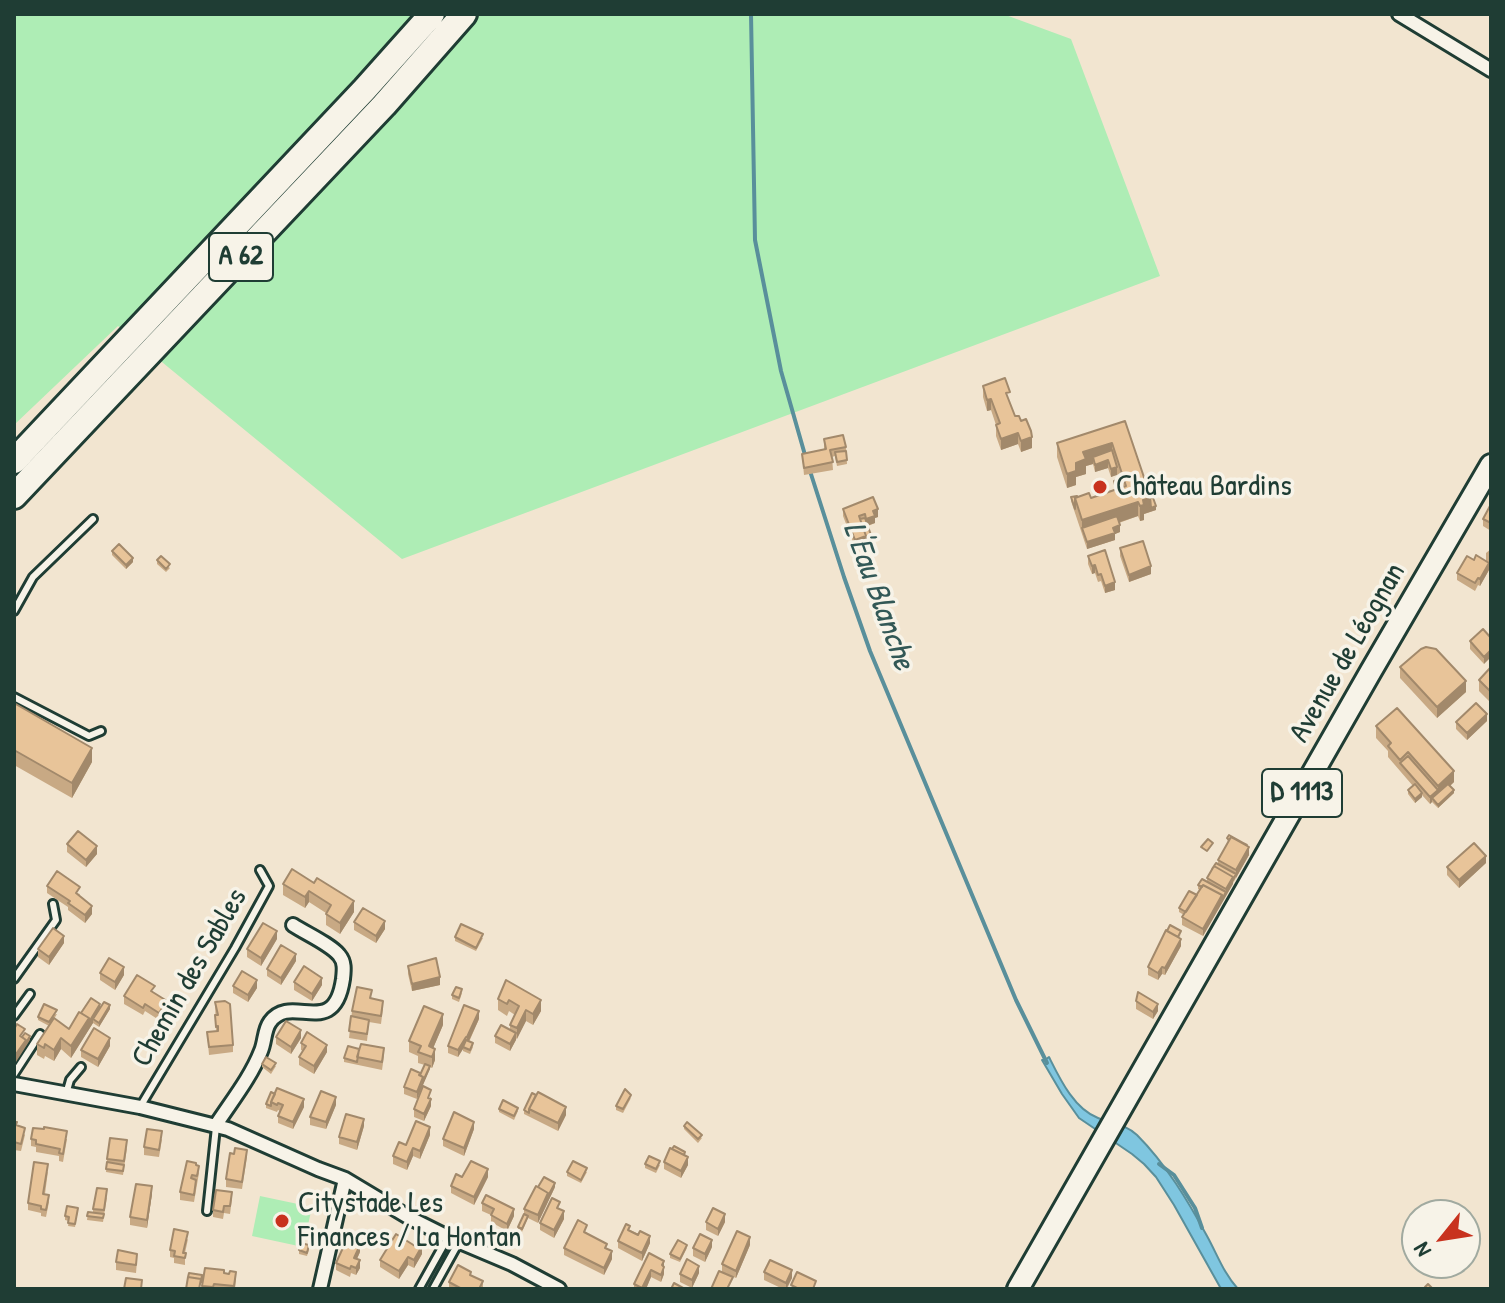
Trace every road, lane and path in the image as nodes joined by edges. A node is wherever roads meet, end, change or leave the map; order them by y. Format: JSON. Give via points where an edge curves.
{"nodes":[{"id":1,"x":432,"y":14,"type":"edge"},
{"id":2,"x":464,"y":14,"type":"edge"},
{"id":3,"x":1399,"y":14,"type":"edge"},
{"id":4,"x":1491,"y":70,"type":"edge"},
{"id":5,"x":14,"y":461,"type":"edge"},
{"id":6,"x":1491,"y":467,"type":"edge"},
{"id":7,"x":14,"y":496,"type":"edge"},
{"id":8,"x":93,"y":519,"type":"dead end"},
{"id":9,"x":14,"y":611,"type":"edge"},
{"id":10,"x":14,"y":697,"type":"edge"},
{"id":11,"x":101,"y":731,"type":"dead end"},
{"id":12,"x":260,"y":870,"type":"dead end"},
{"id":13,"x":53,"y":904,"type":"dead end"},
{"id":14,"x":293,"y":925,"type":"dead end"},
{"id":15,"x":14,"y":979,"type":"edge"},
{"id":16,"x":30,"y":994,"type":"dead end"},
{"id":17,"x":14,"y":1016,"type":"edge"},
{"id":18,"x":40,"y":1034,"type":"edge"},
{"id":19,"x":81,"y":1067,"type":"dead end"},
{"id":20,"x":14,"y":1074,"type":"edge"},
{"id":21,"x":14,"y":1084,"type":"edge"},
{"id":22,"x":66,"y":1094,"type":"junction"},
{"id":23,"x":140,"y":1107,"type":"junction"},
{"id":24,"x":216,"y":1125,"type":"junction"},
{"id":25,"x":345,"y":1179,"type":"junction"},
{"id":26,"x":207,"y":1211,"type":"dead end"},
{"id":27,"x":454,"y":1239,"type":"junction"},
{"id":28,"x":320,"y":1289,"type":"edge"},
{"id":29,"x":419,"y":1289,"type":"edge"},
{"id":30,"x":433,"y":1289,"type":"edge"},
{"id":31,"x":559,"y":1289,"type":"edge"},
{"id":32,"x":1018,"y":1289,"type":"edge"}],
"edges":[{"from":1,"to":5,"type":"highway","number":"A 62"},
{"from":2,"to":7,"type":"highway","number":"A 62"},
{"from":3,"to":4,"type":"street"},
{"from":6,"to":32,"type":"main road","name":"Avenue de Léognan","number":"D 1113"},
{"from":8,"to":9,"type":"lane","via":[[33,577]]},
{"from":10,"to":11,"type":"lane","via":[[89,736]]},
{"from":12,"to":23,"type":"lane","name":"Chemin des Sables","via":[[269,886]]},
{"from":13,"to":15,"type":"lane","via":[[56,920]]},
{"from":14,"to":24,"type":"street","via":[[340,956],[344,968],[338,1000],[315,1014],[278,1013],[268,1024],[261,1052]]},
{"from":16,"to":17,"type":"lane"},
{"from":18,"to":20,"type":"lane"},
{"from":19,"to":22,"type":"lane"},
{"from":21,"to":22,"type":"street"},
{"from":22,"to":23,"type":"street"},
{"from":23,"to":24,"type":"street"},
{"from":24,"to":25,"type":"street"},
{"from":24,"to":26,"type":"lane"},
{"from":25,"to":27,"type":"street"},
{"from":25,"to":28,"type":"street"},
{"from":27,"to":29,"type":"lane"},
{"from":27,"to":30,"type":"lane"},
{"from":27,"to":31,"type":"street"}]}
